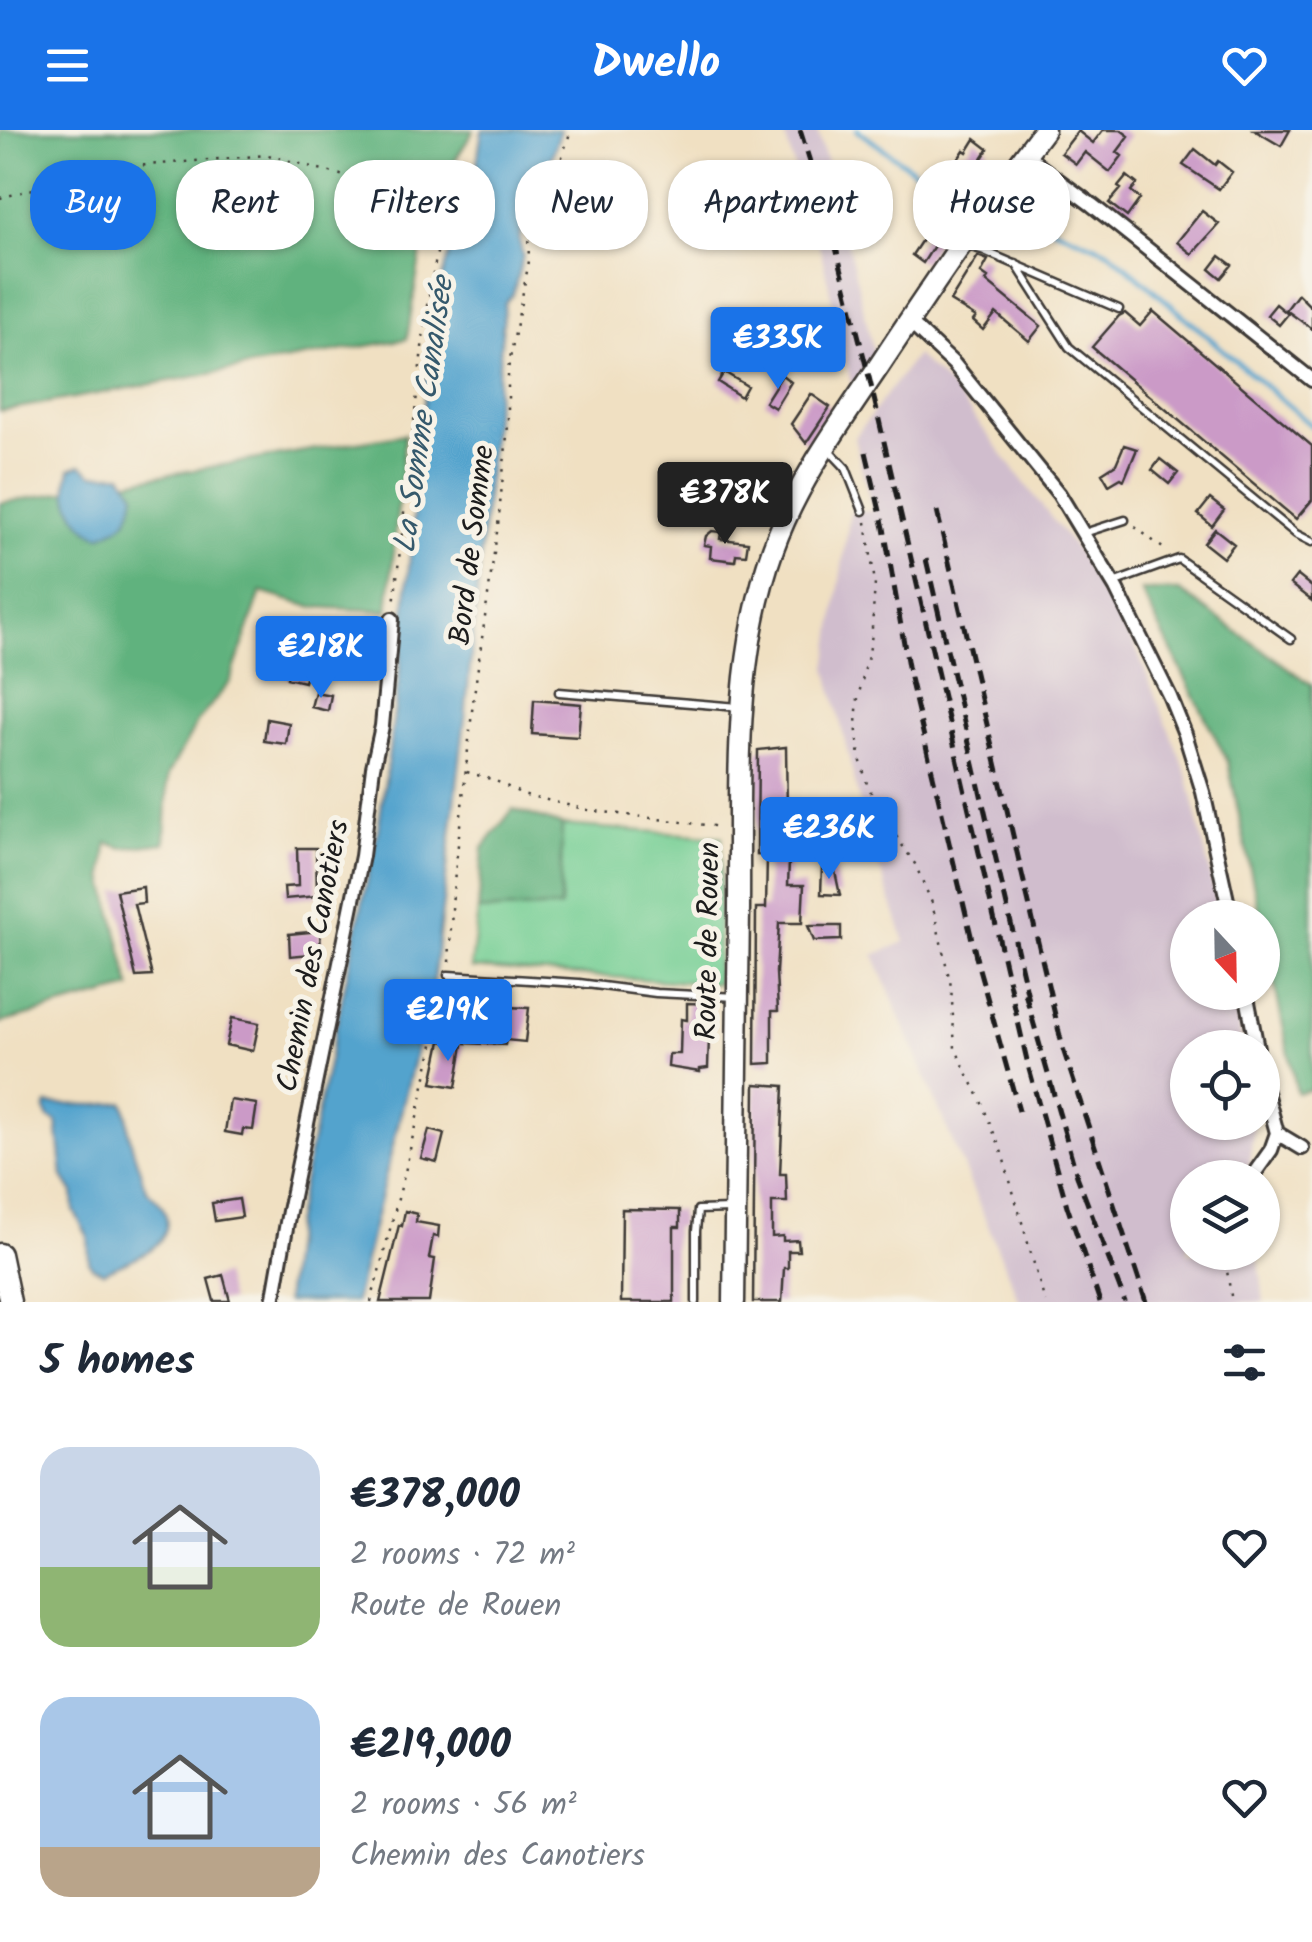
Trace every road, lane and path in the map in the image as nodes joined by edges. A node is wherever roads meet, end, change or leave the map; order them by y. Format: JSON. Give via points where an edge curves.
{"nodes":[{"id":1,"x":571,"y":130,"type":"edge"},
{"id":2,"x":1044,"y":130,"type":"edge"},
{"id":3,"x":1027,"y":152,"type":"junction"},
{"id":4,"x":1021,"y":160,"type":"edge"},
{"id":5,"x":0,"y":198,"type":"edge"},
{"id":6,"x":957,"y":250,"type":"edge"},
{"id":7,"x":982,"y":250,"type":"edge"},
{"id":8,"x":1016,"y":264,"type":"junction"},
{"id":9,"x":1119,"y":309,"type":"dead end"},
{"id":10,"x":909,"y":322,"type":"junction"},
{"id":11,"x":1312,"y":380,"type":"edge"},
{"id":12,"x":826,"y":446,"type":"junction"},
{"id":13,"x":863,"y":511,"type":"joint"},
{"id":14,"x":1125,"y":520,"type":"joint"},
{"id":15,"x":1083,"y":534,"type":"junction"},
{"id":16,"x":1312,"y":542,"type":"edge"},
{"id":17,"x":1178,"y":559,"type":"junction"},
{"id":18,"x":1113,"y":583,"type":"junction"},
{"id":19,"x":392,"y":619,"type":"joint"},
{"id":20,"x":1292,"y":639,"type":"dead end"},
{"id":21,"x":560,"y":692,"type":"dead end"},
{"id":22,"x":743,"y":708,"type":"junction"},
{"id":23,"x":466,"y":772,"type":"junction"},
{"id":24,"x":740,"y":829,"type":"junction"},
{"id":25,"x":1227,"y":900,"type":"edge"},
{"id":26,"x":448,"y":975,"type":"junction"},
{"id":27,"x":738,"y":997,"type":"junction"},
{"id":28,"x":1280,"y":1135,"type":"edge"},
{"id":29,"x":1302,"y":1148,"type":"dead end"},
{"id":30,"x":735,"y":1209,"type":"junction"},
{"id":31,"x":0,"y":1254,"type":"edge"},
{"id":32,"x":1227,"y":1270,"type":"edge"},
{"id":33,"x":10,"y":1302,"type":"edge"},
{"id":34,"x":273,"y":1302,"type":"edge"},
{"id":35,"x":371,"y":1302,"type":"edge"},
{"id":36,"x":696,"y":1302,"type":"edge"},
{"id":37,"x":734,"y":1302,"type":"edge"},
{"id":38,"x":1045,"y":1302,"type":"edge"},
{"id":39,"x":1232,"y":1302,"type":"edge"}],
"edges":[{"from":1,"to":23,"type":"path","name":"Bord de Somme","via":[[557,172],[532,204]]},
{"from":2,"to":3,"type":"main road","name":"Route de Rouen"},
{"from":3,"to":4,"type":"main road","name":"Route de Rouen"},
{"from":3,"to":11,"type":"street"},
{"from":5,"to":19,"type":"path","via":[[111,168],[268,155],[396,190],[442,221]]},
{"from":6,"to":10,"type":"main road","name":"Route de Rouen"},
{"from":7,"to":8,"type":"lane"},
{"from":8,"to":9,"type":"lane"},
{"from":8,"to":16,"type":"lane","via":[[1068,347]]},
{"from":10,"to":12,"type":"main road","name":"Route de Rouen"},
{"from":10,"to":15,"type":"street","via":[[966,379]]},
{"from":12,"to":13,"type":"lane","via":[[846,468]]},
{"from":12,"to":22,"type":"main road","name":"Route de Rouen","via":[[763,578]]},
{"from":13,"to":38,"type":"path","via":[[875,583],[858,698],[860,758],[883,817],[932,903],[955,1048],[1002,1153]]},
{"from":14,"to":15,"type":"lane"},
{"from":14,"to":17,"type":"path"},
{"from":15,"to":18,"type":"street"},
{"from":17,"to":18,"type":"lane"},
{"from":17,"to":20,"type":"lane"},
{"from":18,"to":25,"type":"street","via":[[1186,734]]},
{"from":19,"to":34,"type":"street","name":"Chemin des Canotiers","via":[[362,856]]},
{"from":21,"to":22,"type":"lane"},
{"from":22,"to":24,"type":"main road","name":"Route de Rouen"},
{"from":23,"to":24,"type":"path","via":[[588,810]]},
{"from":23,"to":26,"type":"path","name":"Bord de Somme"},
{"from":24,"to":27,"type":"main road","name":"Route de Rouen"},
{"from":26,"to":27,"type":"lane"},
{"from":26,"to":35,"type":"path","name":"Bord de Somme"},
{"from":27,"to":30,"type":"main road","name":"Route de Rouen"},
{"from":28,"to":29,"type":"street"},
{"from":30,"to":36,"type":"lane","via":[[698,1210]]},
{"from":30,"to":37,"type":"main road","name":"Route de Rouen"},
{"from":31,"to":33,"type":"main road"},
{"from":32,"to":39,"type":"path"}]}
